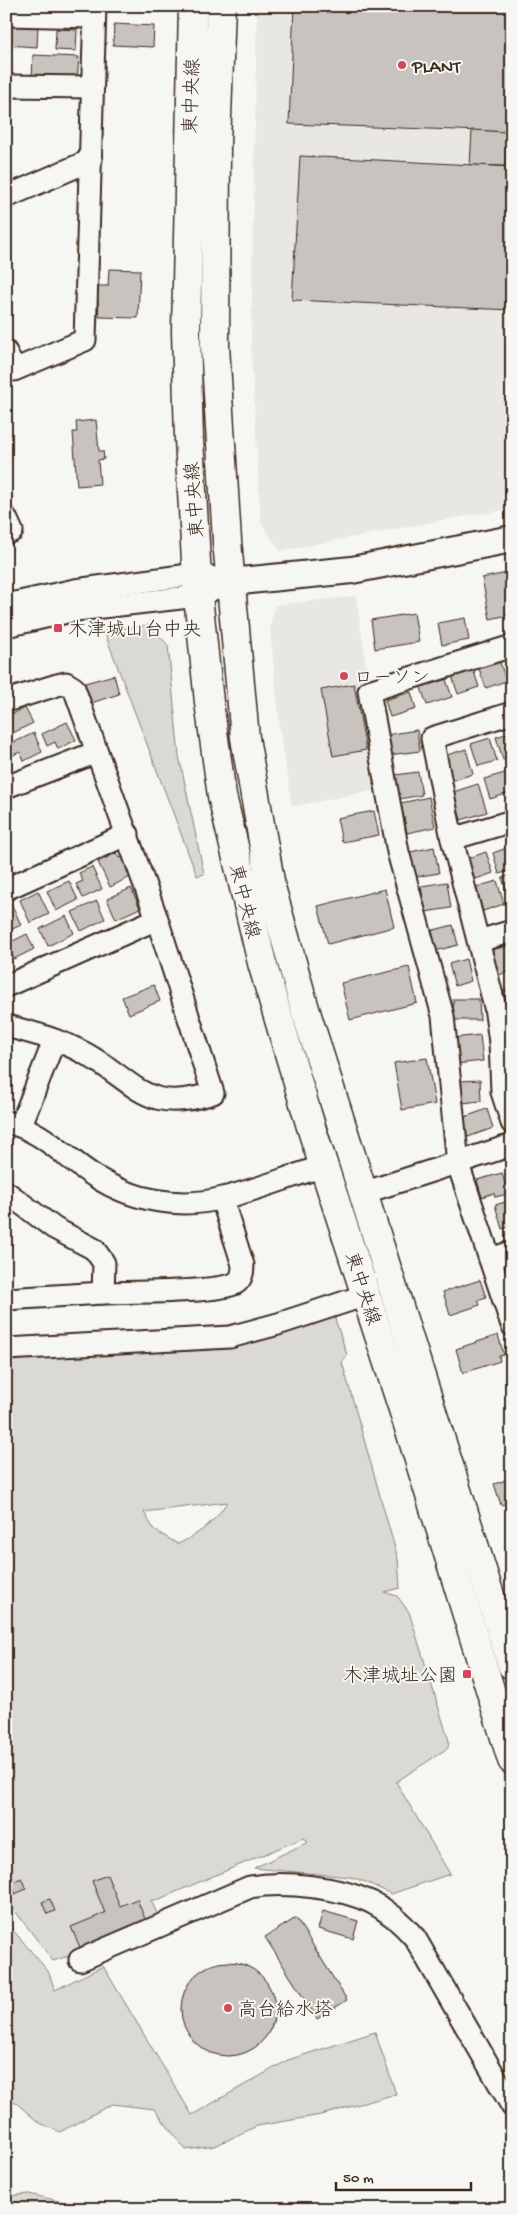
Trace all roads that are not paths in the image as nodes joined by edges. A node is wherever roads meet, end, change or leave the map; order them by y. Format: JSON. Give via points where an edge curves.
{"nodes":[{"id":1,"x":192,"y":6,"type":"edge"},
{"id":2,"x":220,"y":6,"type":"edge"},
{"id":3,"x":94,"y":11,"type":"edge"},
{"id":4,"x":6,"y":14,"type":"edge"},
{"id":5,"x":6,"y":86,"type":"edge"},
{"id":6,"x":92,"y":87,"type":"junction"},
{"id":7,"x":91,"y":160,"type":"junction"},
{"id":8,"x":6,"y":197,"type":"edge"},
{"id":9,"x":6,"y":352,"type":"edge"},
{"id":10,"x":6,"y":518,"type":"edge"},
{"id":11,"x":6,"y":533,"type":"edge"},
{"id":12,"x":512,"y":539,"type":"edge"},
{"id":13,"x":230,"y":582,"type":"junction"},
{"id":14,"x":197,"y":585,"type":"junction"},
{"id":15,"x":6,"y":605,"type":"edge"},
{"id":16,"x":6,"y":626,"type":"edge"},
{"id":17,"x":512,"y":646,"type":"edge"},
{"id":18,"x":6,"y":701,"type":"edge"},
{"id":19,"x":512,"y":713,"type":"edge"},
{"id":20,"x":97,"y":752,"type":"junction"},
{"id":21,"x":6,"y":787,"type":"edge"},
{"id":22,"x":512,"y":821,"type":"edge"},
{"id":23,"x":128,"y":834,"type":"junction"},
{"id":24,"x":452,"y":839,"type":"junction"},
{"id":25,"x":6,"y":889,"type":"edge"},
{"id":26,"x":158,"y":919,"type":"junction"},
{"id":27,"x":512,"y":931,"type":"edge"},
{"id":28,"x":479,"y":941,"type":"junction"},
{"id":29,"x":6,"y":986,"type":"edge"},
{"id":30,"x":6,"y":1026,"type":"edge"},
{"id":31,"x":506,"y":1040,"type":"edge"},
{"id":32,"x":54,"y":1041,"type":"junction"},
{"id":33,"x":512,"y":1123,"type":"edge"},
{"id":34,"x":14,"y":1124,"type":"edge"},
{"id":35,"x":512,"y":1145,"type":"edge"},
{"id":36,"x":458,"y":1164,"type":"junction"},
{"id":37,"x":324,"y":1166,"type":"junction"},
{"id":38,"x":6,"y":1192,"type":"edge"},
{"id":39,"x":363,"y":1193,"type":"junction"},
{"id":40,"x":222,"y":1199,"type":"junction"},
{"id":41,"x":512,"y":1252,"type":"edge"},
{"id":42,"x":490,"y":1259,"type":"junction"},
{"id":43,"x":104,"y":1294,"type":"junction"},
{"id":44,"x":366,"y":1295,"type":"junction"},
{"id":45,"x":6,"y":1300,"type":"edge"},
{"id":46,"x":512,"y":1325,"type":"edge"},
{"id":47,"x":6,"y":1349,"type":"edge"},
{"id":48,"x":512,"y":1665,"type":"edge"},
{"id":49,"x":512,"y":1760,"type":"edge"},
{"id":50,"x":80,"y":1960,"type":"dead end"},
{"id":51,"x":512,"y":2106,"type":"edge"}],
"edges":[{"from":1,"to":14,"type":"highway","name":"東中央線","via":[[186,331]]},
{"from":2,"to":13,"type":"highway","name":"東中央線","via":[[215,346]]},
{"from":3,"to":4,"type":"street"},
{"from":3,"to":6,"type":"street"},
{"from":5,"to":6,"type":"street"},
{"from":6,"to":7,"type":"street"},
{"from":7,"to":8,"type":"street"},
{"from":7,"to":9,"type":"street","via":[[85,340],[14,370]]},
{"from":10,"to":11,"type":"street","via":[[12,531]]},
{"from":12,"to":13,"type":"street","via":[[352,570]]},
{"from":13,"to":14,"type":"street"},
{"from":13,"to":39,"type":"highway","name":"東中央線","via":[[245,738],[271,887],[305,1009]]},
{"from":14,"to":15,"type":"street","via":[[76,590]]},
{"from":14,"to":16,"type":"street"},
{"from":14,"to":37,"type":"highway","name":"東中央線","via":[[222,796],[262,964]]},
{"from":17,"to":36,"type":"street","via":[[369,691],[398,852],[443,1016]]},
{"from":18,"to":20,"type":"street","via":[[57,684],[70,684]]},
{"from":19,"to":24,"type":"street","via":[[432,738]]},
{"from":20,"to":21,"type":"street"},
{"from":20,"to":23,"type":"street"},
{"from":22,"to":24,"type":"street"},
{"from":23,"to":25,"type":"street"},
{"from":23,"to":26,"type":"street"},
{"from":24,"to":28,"type":"street"},
{"from":26,"to":29,"type":"street"},
{"from":26,"to":32,"type":"street","via":[[213,1093],[190,1101],[151,1097],[99,1062]]},
{"from":27,"to":28,"type":"street"},
{"from":28,"to":31,"type":"street"},
{"from":30,"to":32,"type":"street"},
{"from":31,"to":33,"type":"street","via":[[502,1092]]},
{"from":32,"to":34,"type":"street"},
{"from":34,"to":40,"type":"street","via":[[50,1142],[94,1176],[135,1196],[167,1202]]},
{"from":35,"to":36,"type":"street"},
{"from":36,"to":39,"type":"street"},
{"from":36,"to":42,"type":"street"},
{"from":37,"to":40,"type":"street"},
{"from":37,"to":44,"type":"highway","name":"東中央線"},
{"from":38,"to":43,"type":"street","via":[[54,1228],[94,1249],[104,1263]]},
{"from":39,"to":48,"type":"highway","name":"東中央線"},
{"from":40,"to":43,"type":"street","via":[[243,1266],[242,1277],[235,1283],[204,1289]]},
{"from":41,"to":42,"type":"street"},
{"from":42,"to":46,"type":"street"},
{"from":43,"to":45,"type":"street"},
{"from":44,"to":47,"type":"street","via":[[230,1337]]},
{"from":44,"to":49,"type":"highway","name":"東中央線"},
{"from":50,"to":51,"type":"street","via":[[250,1888],[291,1884],[348,1894],[371,1902],[404,1925]]}]}
